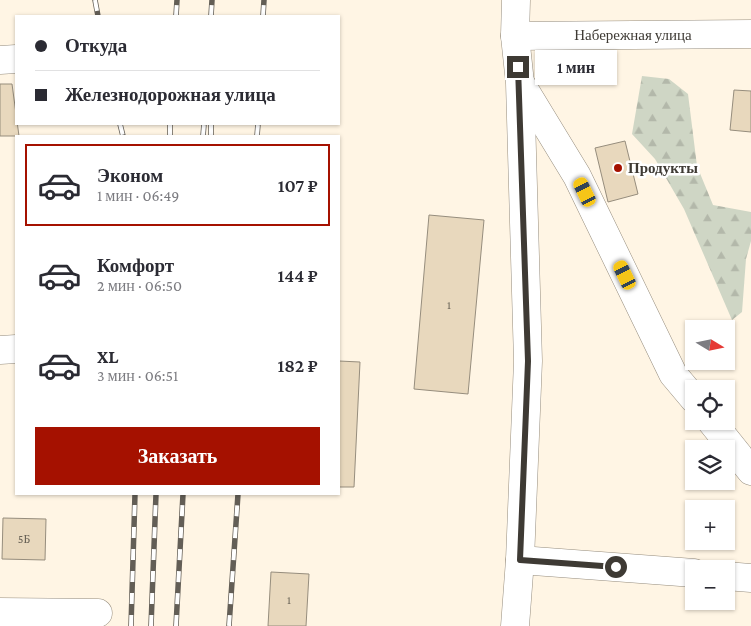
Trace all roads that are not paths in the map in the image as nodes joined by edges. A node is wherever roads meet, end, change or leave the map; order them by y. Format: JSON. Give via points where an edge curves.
{"nodes":[{"id":1,"x":516,"y":0,"type":"edge"},
{"id":2,"x":751,"y":34,"type":"edge"},
{"id":3,"x":515,"y":36,"type":"junction"},
{"id":4,"x":15,"y":59,"type":"edge"},
{"id":5,"x":0,"y":60,"type":"edge"},
{"id":6,"x":520,"y":83,"type":"junction"},
{"id":7,"x":15,"y":349,"type":"edge"},
{"id":8,"x":0,"y":350,"type":"edge"},
{"id":9,"x":685,"y":389,"type":"edge"},
{"id":10,"x":718,"y":430,"type":"edge"},
{"id":11,"x":751,"y":471,"type":"edge"},
{"id":12,"x":520,"y":560,"type":"junction"},
{"id":13,"x":685,"y":572,"type":"edge"},
{"id":14,"x":735,"y":577,"type":"edge"},
{"id":15,"x":751,"y":578,"type":"edge"},
{"id":16,"x":0,"y":612,"type":"edge"},
{"id":17,"x":98,"y":613,"type":"dead end"},
{"id":18,"x":515,"y":626,"type":"edge"}],
"edges":[{"from":1,"to":3,"type":"street"},
{"from":2,"to":3,"type":"street","name":"Набережная улица"},
{"from":3,"to":6,"type":"street"},
{"from":4,"to":5,"type":"street"},
{"from":6,"to":9,"type":"street","via":[[577,176],[673,374]]},
{"from":6,"to":12,"type":"street","via":[[528,361]]},
{"from":7,"to":8,"type":"street"},
{"from":10,"to":11,"type":"street"},
{"from":12,"to":13,"type":"street"},
{"from":12,"to":18,"type":"street"},
{"from":14,"to":15,"type":"street"},
{"from":16,"to":17,"type":"street"}]}
